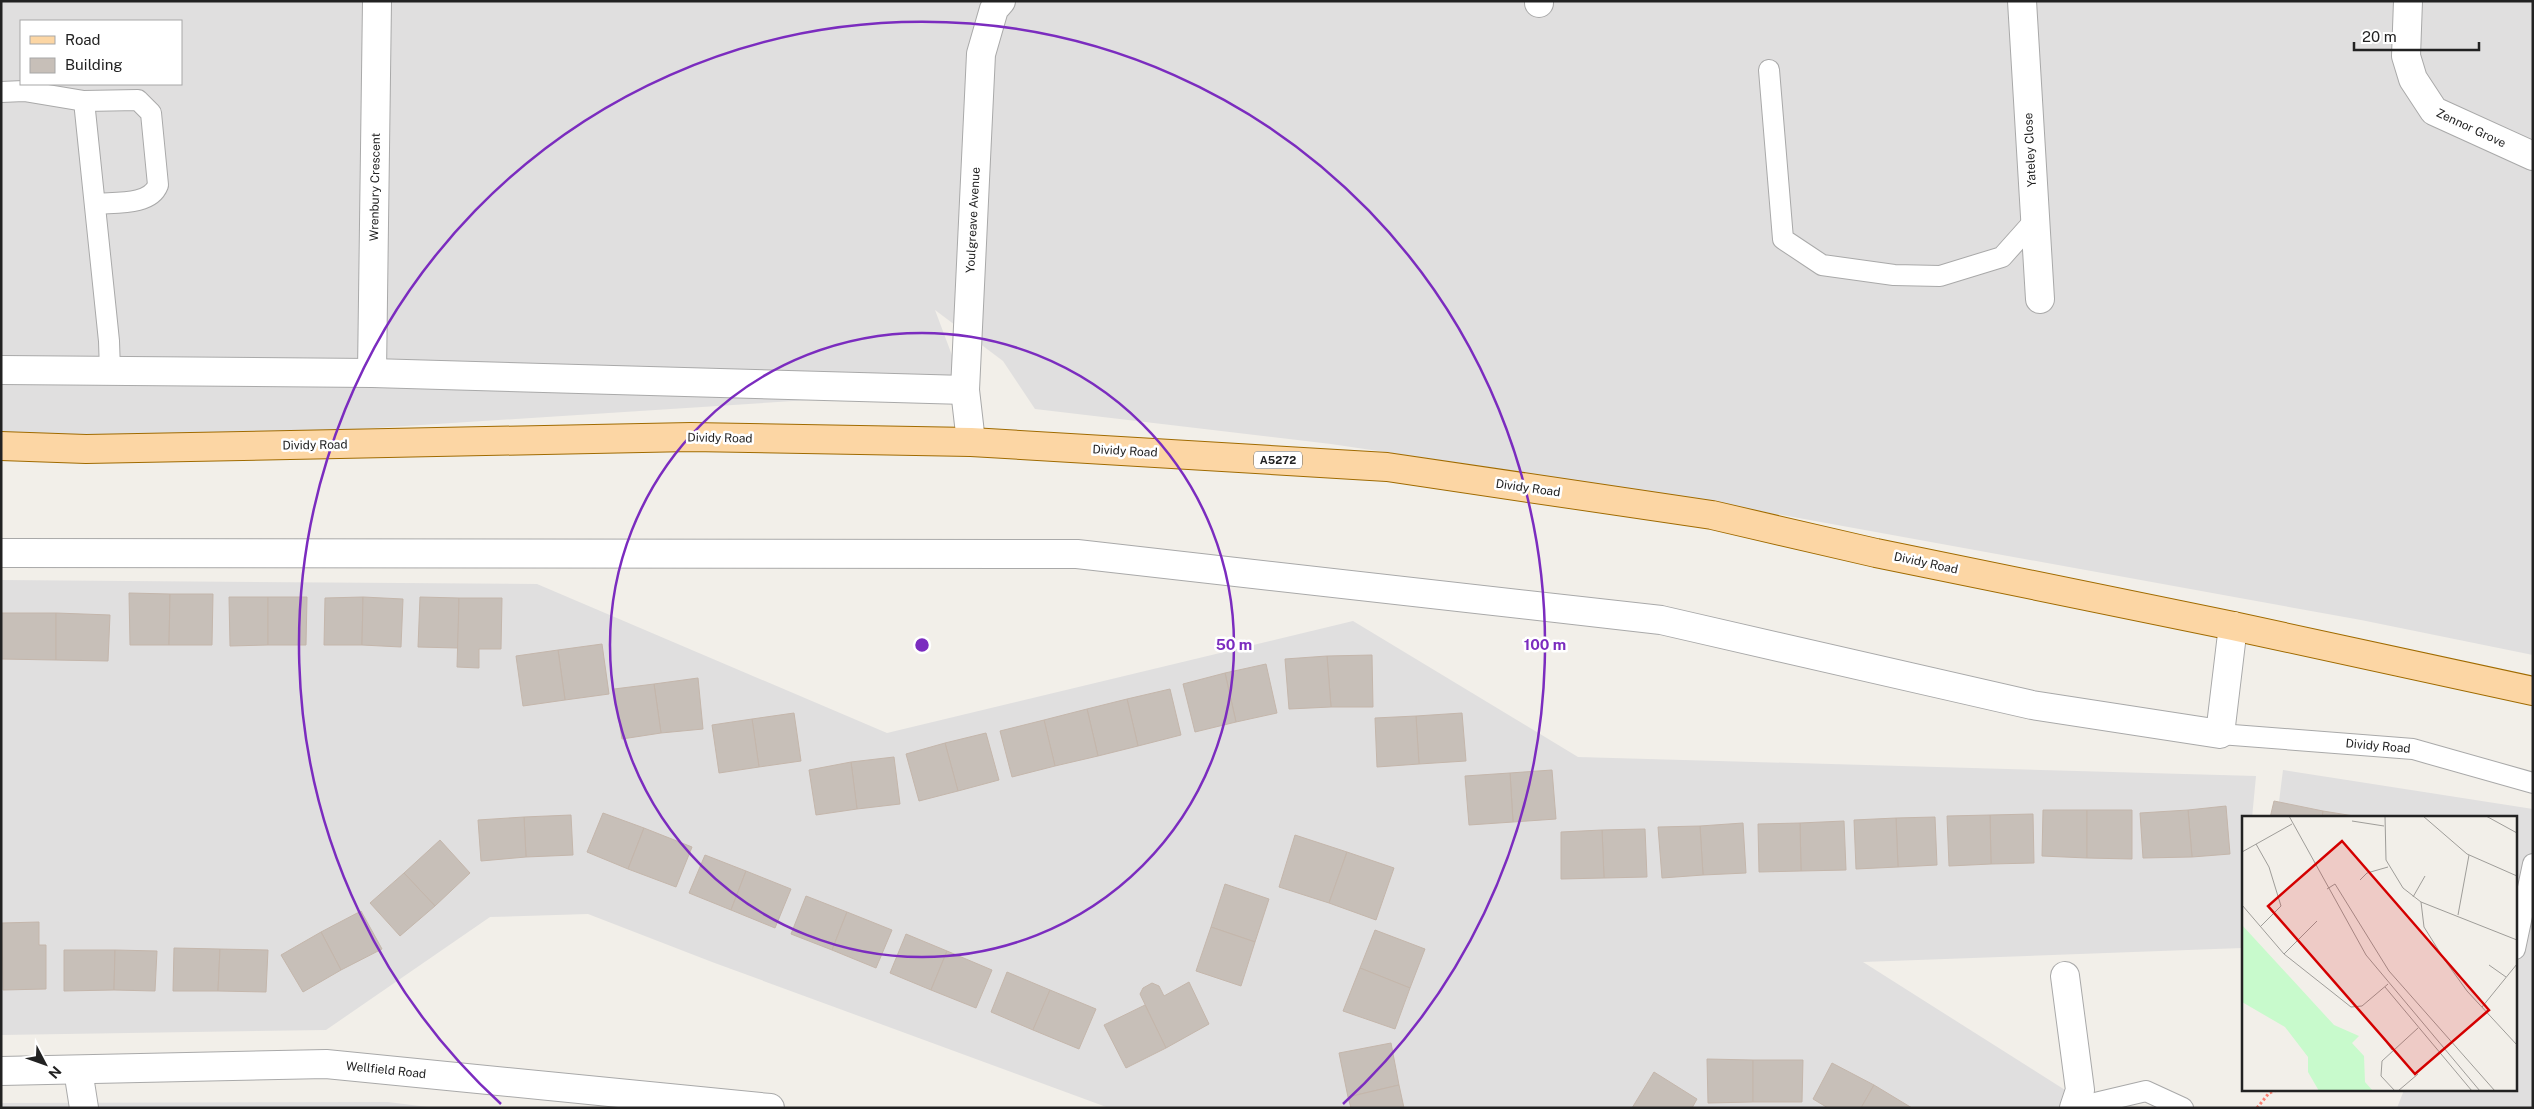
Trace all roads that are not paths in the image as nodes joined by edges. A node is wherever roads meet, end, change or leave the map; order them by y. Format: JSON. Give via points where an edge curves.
{"nodes":[{"id":1,"x":378,"y":1,"type":"edge"},
{"id":2,"x":1001,"y":1,"type":"edge"},
{"id":3,"x":2022,"y":1,"type":"edge"},
{"id":4,"x":2408,"y":1,"type":"edge"},
{"id":5,"x":1769,"y":70,"type":"dead end"},
{"id":6,"x":1,"y":92,"type":"edge"},
{"id":7,"x":84,"y":101,"type":"junction"},
{"id":8,"x":2533,"y":156,"type":"edge"},
{"id":9,"x":95,"y":204,"type":"junction"},
{"id":10,"x":2034,"y":220,"type":"junction"},
{"id":11,"x":2040,"y":299,"type":"dead end"},
{"id":12,"x":1,"y":370,"type":"edge"},
{"id":13,"x":110,"y":371,"type":"junction"},
{"id":14,"x":372,"y":373,"type":"junction"},
{"id":15,"x":965,"y":390,"type":"junction"},
{"id":16,"x":970,"y":442,"type":"junction"},
{"id":17,"x":1,"y":446,"type":"edge"},
{"id":18,"x":1,"y":553,"type":"edge"},
{"id":19,"x":2233,"y":626,"type":"junction"},
{"id":20,"x":2533,"y":691,"type":"edge"},
{"id":21,"x":2220,"y":734,"type":"junction"},
{"id":22,"x":2533,"y":783,"type":"edge"},
{"id":23,"x":2533,"y":864,"type":"edge"},
{"id":24,"x":2516,"y":944,"type":"edge"},
{"id":25,"x":2065,"y":976,"type":"dead end"},
{"id":26,"x":78,"y":1070,"type":"junction"},
{"id":27,"x":1,"y":1071,"type":"edge"},
{"id":28,"x":84,"y":1108,"type":"edge"},
{"id":29,"x":770,"y":1108,"type":"edge"},
{"id":30,"x":2074,"y":1108,"type":"edge"},
{"id":31,"x":2183,"y":1108,"type":"edge"}],
"edges":[{"from":1,"to":14,"type":"street","name":"Wrenbury Crescent"},
{"from":2,"to":15,"type":"street","name":"Youlgreave Avenue","via":[[994,9],[981,54]]},
{"from":3,"to":10,"type":"street","name":"Yateley Close"},
{"from":4,"to":8,"type":"street","name":"Zennor Grove","via":[[2406,56],[2413,79],[2434,111]]},
{"from":5,"to":10,"type":"lane","via":[[1783,239],[1822,266],[1894,275],[1940,276],[2002,257]]},
{"from":6,"to":7,"type":"lane","via":[[24,91]]},
{"from":7,"to":9,"type":"lane"},
{"from":7,"to":9,"type":"lane","via":[[138,100],[151,113],[158,185],[155,193],[145,199]]},
{"from":9,"to":13,"type":"lane"},
{"from":10,"to":11,"type":"street","name":"Yateley Close"},
{"from":12,"to":13,"type":"street"},
{"from":13,"to":14,"type":"street"},
{"from":14,"to":15,"type":"street"},
{"from":15,"to":16,"type":"street","name":"Youlgreave Avenue"},
{"from":16,"to":17,"type":"main road","name":"Dividy Road","number":"A5272","via":[[691,437],[96,449]]},
{"from":16,"to":19,"type":"main road","name":"Dividy Road","number":"A5272","via":[[1397,468],[1712,515],[1876,553]]},
{"from":18,"to":21,"type":"street","name":"Dividy Road","via":[[1077,554],[1661,620],[2032,705]]},
{"from":19,"to":20,"type":"main road","name":"Dividy Road","number":"A5272"},
{"from":19,"to":21,"type":"street"},
{"from":21,"to":22,"type":"lane","name":"Dividy Road","via":[[2413,749]]},
{"from":23,"to":24,"type":"lane"},
{"from":25,"to":30,"type":"street","via":[[2080,1090]]},
{"from":26,"to":27,"type":"street","name":"Wellfield Road"},
{"from":26,"to":28,"type":"street"},
{"from":26,"to":29,"type":"street","name":"Wellfield Road","via":[[326,1064]]},
{"from":30,"to":31,"type":"lane","via":[[2146,1091]]}]}
